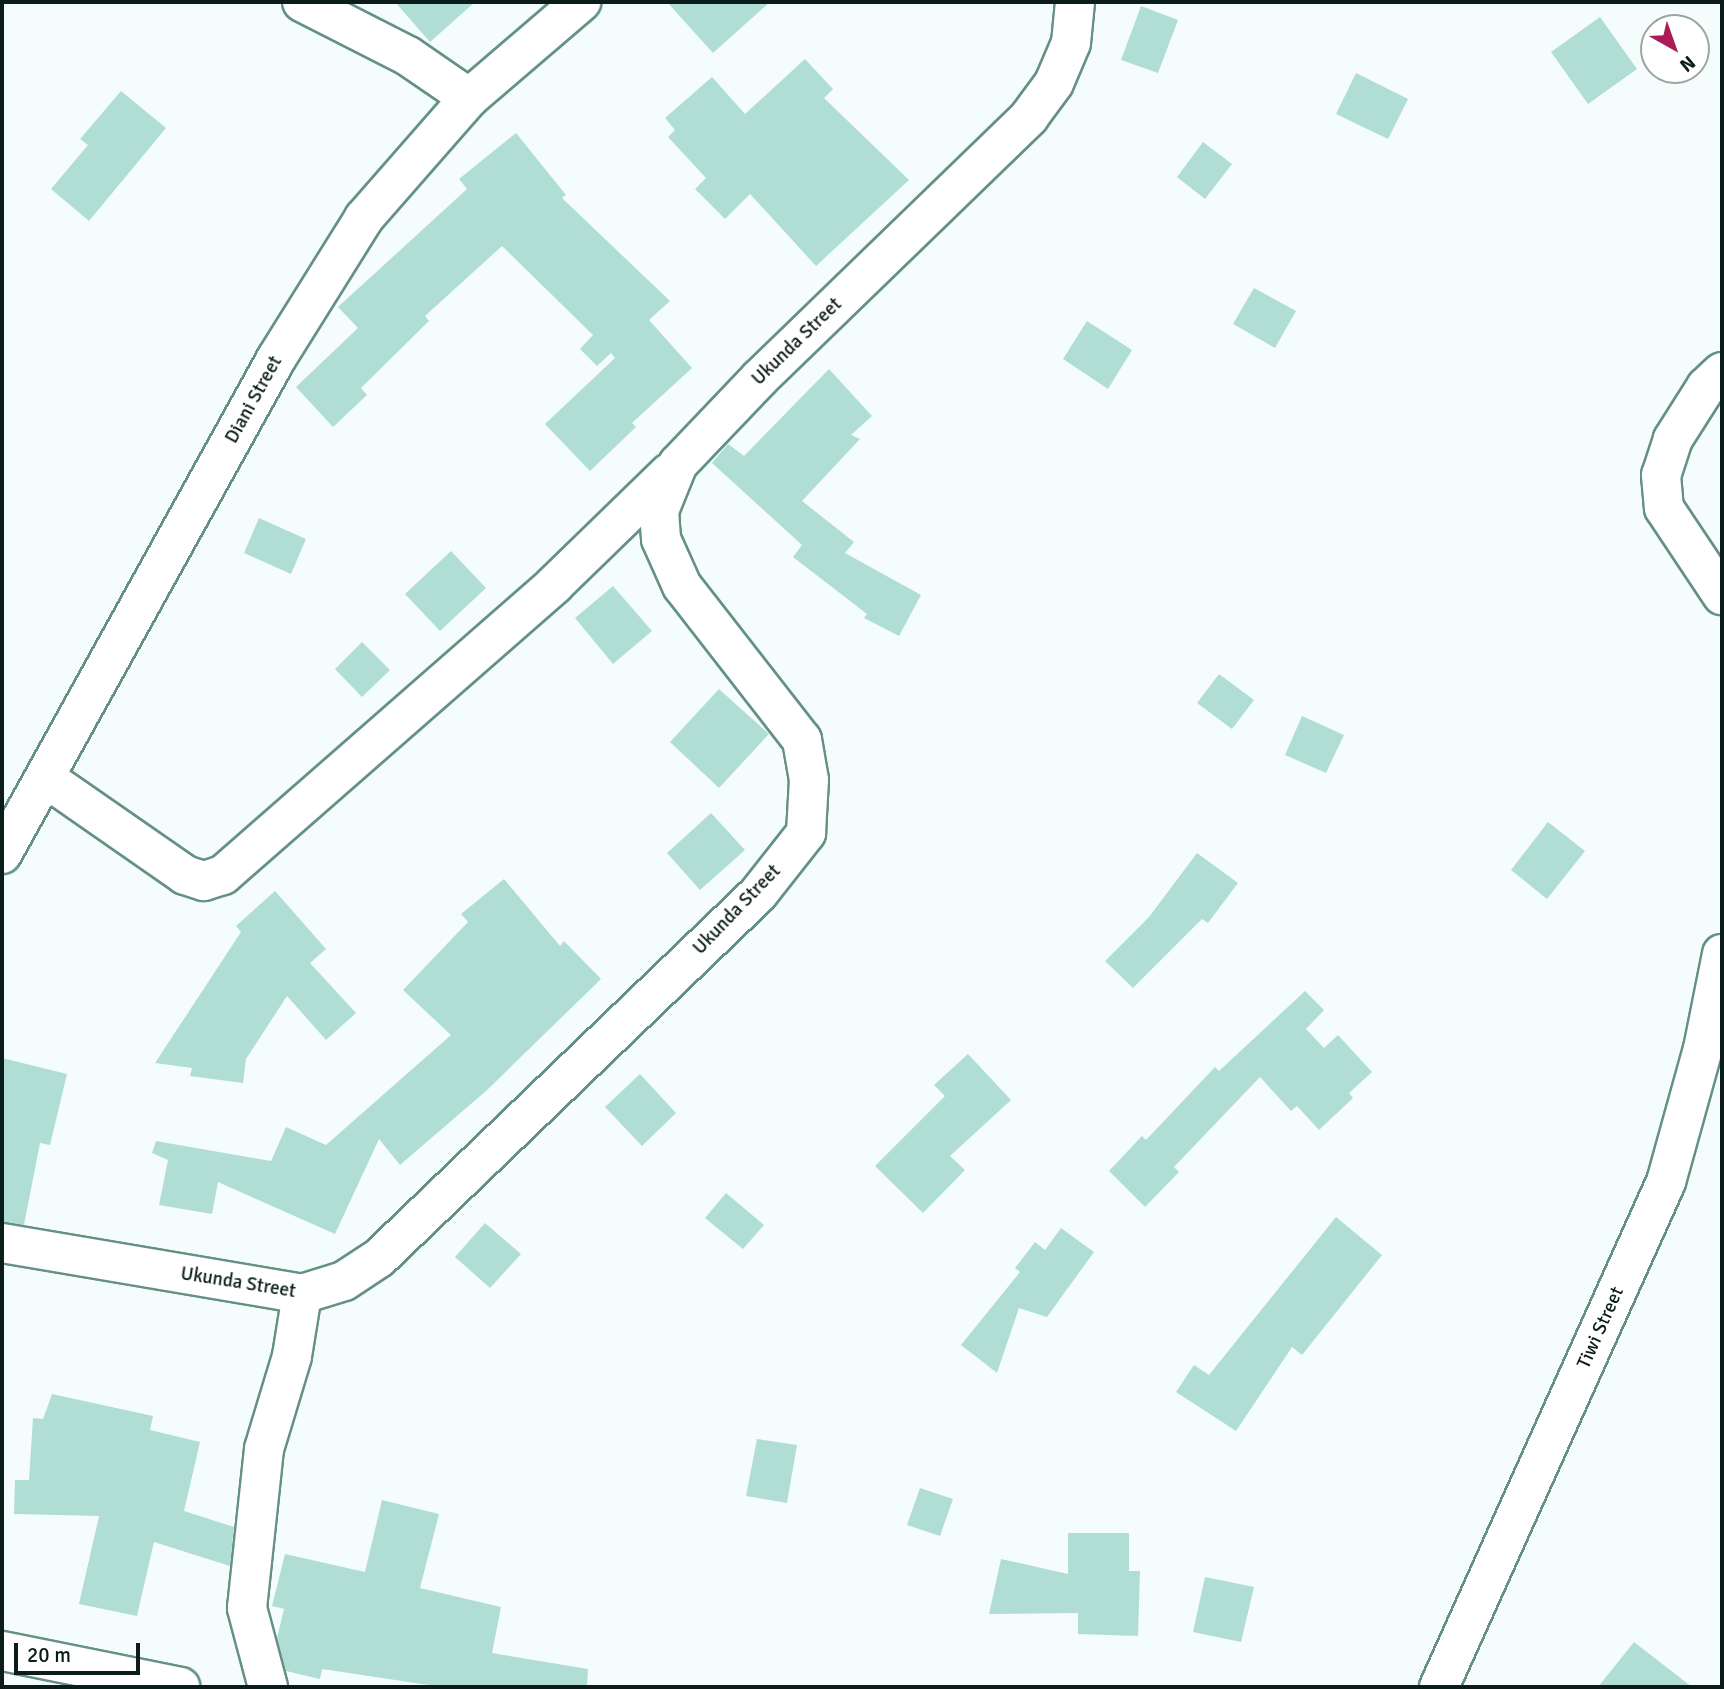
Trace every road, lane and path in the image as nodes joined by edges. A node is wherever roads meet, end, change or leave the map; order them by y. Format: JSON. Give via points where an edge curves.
{"nodes":[{"id":1,"x":302,"y":2,"type":"edge"},
{"id":2,"x":581,"y":2,"type":"edge"},
{"id":3,"x":1075,"y":2,"type":"edge"},
{"id":4,"x":469,"y":98,"type":"junction"},
{"id":5,"x":1722,"y":372,"type":"edge"},
{"id":6,"x":678,"y":464,"type":"junction"},
{"id":7,"x":1722,"y":595,"type":"edge"},
{"id":8,"x":47,"y":779,"type":"junction"},
{"id":9,"x":2,"y":854,"type":"edge"},
{"id":10,"x":1722,"y":954,"type":"edge"},
{"id":11,"x":2,"y":1243,"type":"edge"},
{"id":12,"x":302,"y":1294,"type":"junction"},
{"id":13,"x":2,"y":1651,"type":"edge"},
{"id":14,"x":180,"y":1687,"type":"edge"},
{"id":15,"x":268,"y":1687,"type":"edge"},
{"id":16,"x":1439,"y":1687,"type":"edge"}],
"edges":[{"from":1,"to":4,"type":"street","via":[[408,56]]},
{"from":2,"to":4,"type":"street","name":"Diani Street"},
{"from":3,"to":6,"type":"street","name":"Ukunda Street","via":[[1071,43],[1054,83],[1029,117],[760,378]]},
{"from":4,"to":8,"type":"street","name":"Diani Street","via":[[364,218],[283,347]]},
{"from":5,"to":7,"type":"street","via":[[1706,387],[1673,439],[1661,475],[1664,508]]},
{"from":6,"to":8,"type":"street","via":[[555,584],[223,875],[204,881],[185,875]]},
{"from":6,"to":12,"type":"street","name":"Ukunda Street","via":[[659,511],[661,539],[682,586],[802,740],[809,780],[806,833],[758,894],[379,1258],[344,1281]]},
{"from":8,"to":9,"type":"street","name":"Diani Street"},
{"from":10,"to":16,"type":"street","name":"Tiwi Street","via":[[1703,1049],[1666,1182]]},
{"from":11,"to":12,"type":"street","name":"Ukunda Street"},
{"from":12,"to":15,"type":"street","via":[[292,1356],[264,1449],[247,1608]]},
{"from":13,"to":14,"type":"street"}]}
